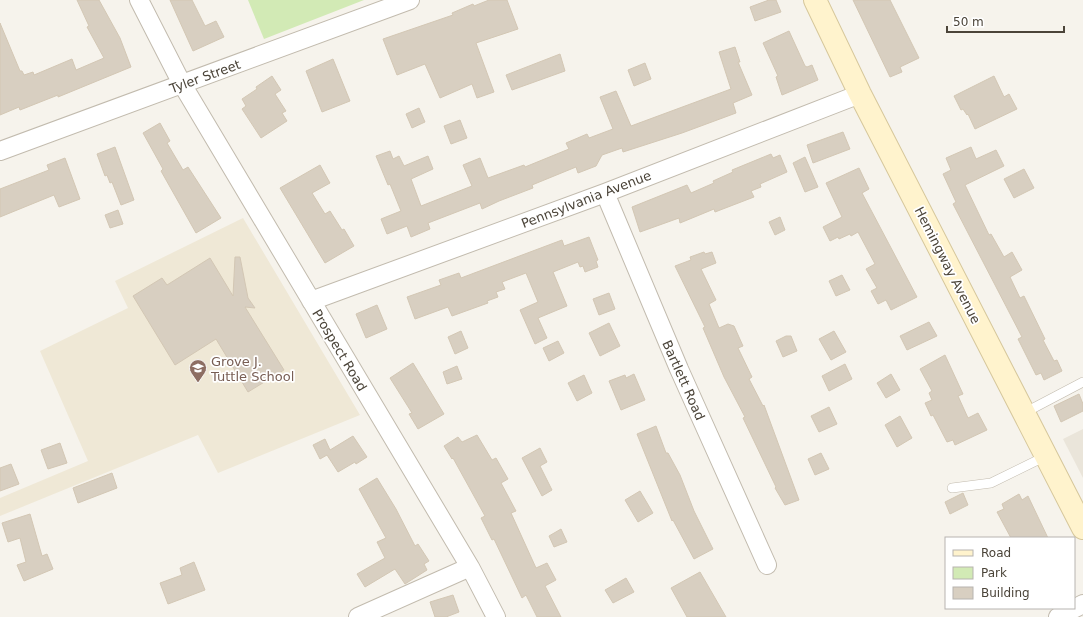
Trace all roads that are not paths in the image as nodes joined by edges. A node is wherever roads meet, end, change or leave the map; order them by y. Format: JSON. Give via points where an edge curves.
{"nodes":[{"id":1,"x":138,"y":0,"type":"edge"},
{"id":2,"x":410,"y":0,"type":"edge"},
{"id":3,"x":816,"y":0,"type":"edge"},
{"id":4,"x":182,"y":84,"type":"junction"},
{"id":5,"x":860,"y":94,"type":"junction"},
{"id":6,"x":0,"y":151,"type":"edge"},
{"id":7,"x":605,"y":193,"type":"junction"},
{"id":8,"x":311,"y":302,"type":"junction"},
{"id":9,"x":1083,"y":382,"type":"edge"},
{"id":10,"x":1024,"y":414,"type":"junction"},
{"id":11,"x":1046,"y":456,"type":"junction"},
{"id":12,"x":952,"y":488,"type":"dead end"},
{"id":13,"x":1083,"y":528,"type":"edge"},
{"id":14,"x":768,"y":565,"type":"dead end"},
{"id":15,"x":470,"y":567,"type":"junction"},
{"id":16,"x":1073,"y":609,"type":"edge"},
{"id":17,"x":358,"y":617,"type":"edge"},
{"id":18,"x":496,"y":617,"type":"edge"},
{"id":19,"x":1058,"y":617,"type":"edge"}],
"edges":[{"from":1,"to":4,"type":"street","name":"Prospect Road"},
{"from":2,"to":4,"type":"street","name":"Tyler Street"},
{"from":3,"to":5,"type":"main road","name":"Hemingway Avenue"},
{"from":4,"to":6,"type":"street","name":"Tyler Street"},
{"from":4,"to":8,"type":"street","name":"Prospect Road"},
{"from":5,"to":7,"type":"street","name":"Pennsylvania Avenue"},
{"from":5,"to":10,"type":"main road","name":"Hemingway Avenue"},
{"from":7,"to":8,"type":"street","name":"Pennsylvania Avenue"},
{"from":7,"to":14,"type":"street","name":"Bartlett Road","via":[[679,369]]},
{"from":8,"to":15,"type":"street","name":"Prospect Road"},
{"from":9,"to":10,"type":"lane"},
{"from":10,"to":11,"type":"main road","name":"Hemingway Avenue"},
{"from":11,"to":12,"type":"lane","via":[[991,483]]},
{"from":11,"to":13,"type":"main road","name":"Hemingway Avenue"},
{"from":15,"to":17,"type":"street"},
{"from":15,"to":18,"type":"street","name":"Prospect Road"},
{"from":16,"to":19,"type":"street"}]}
